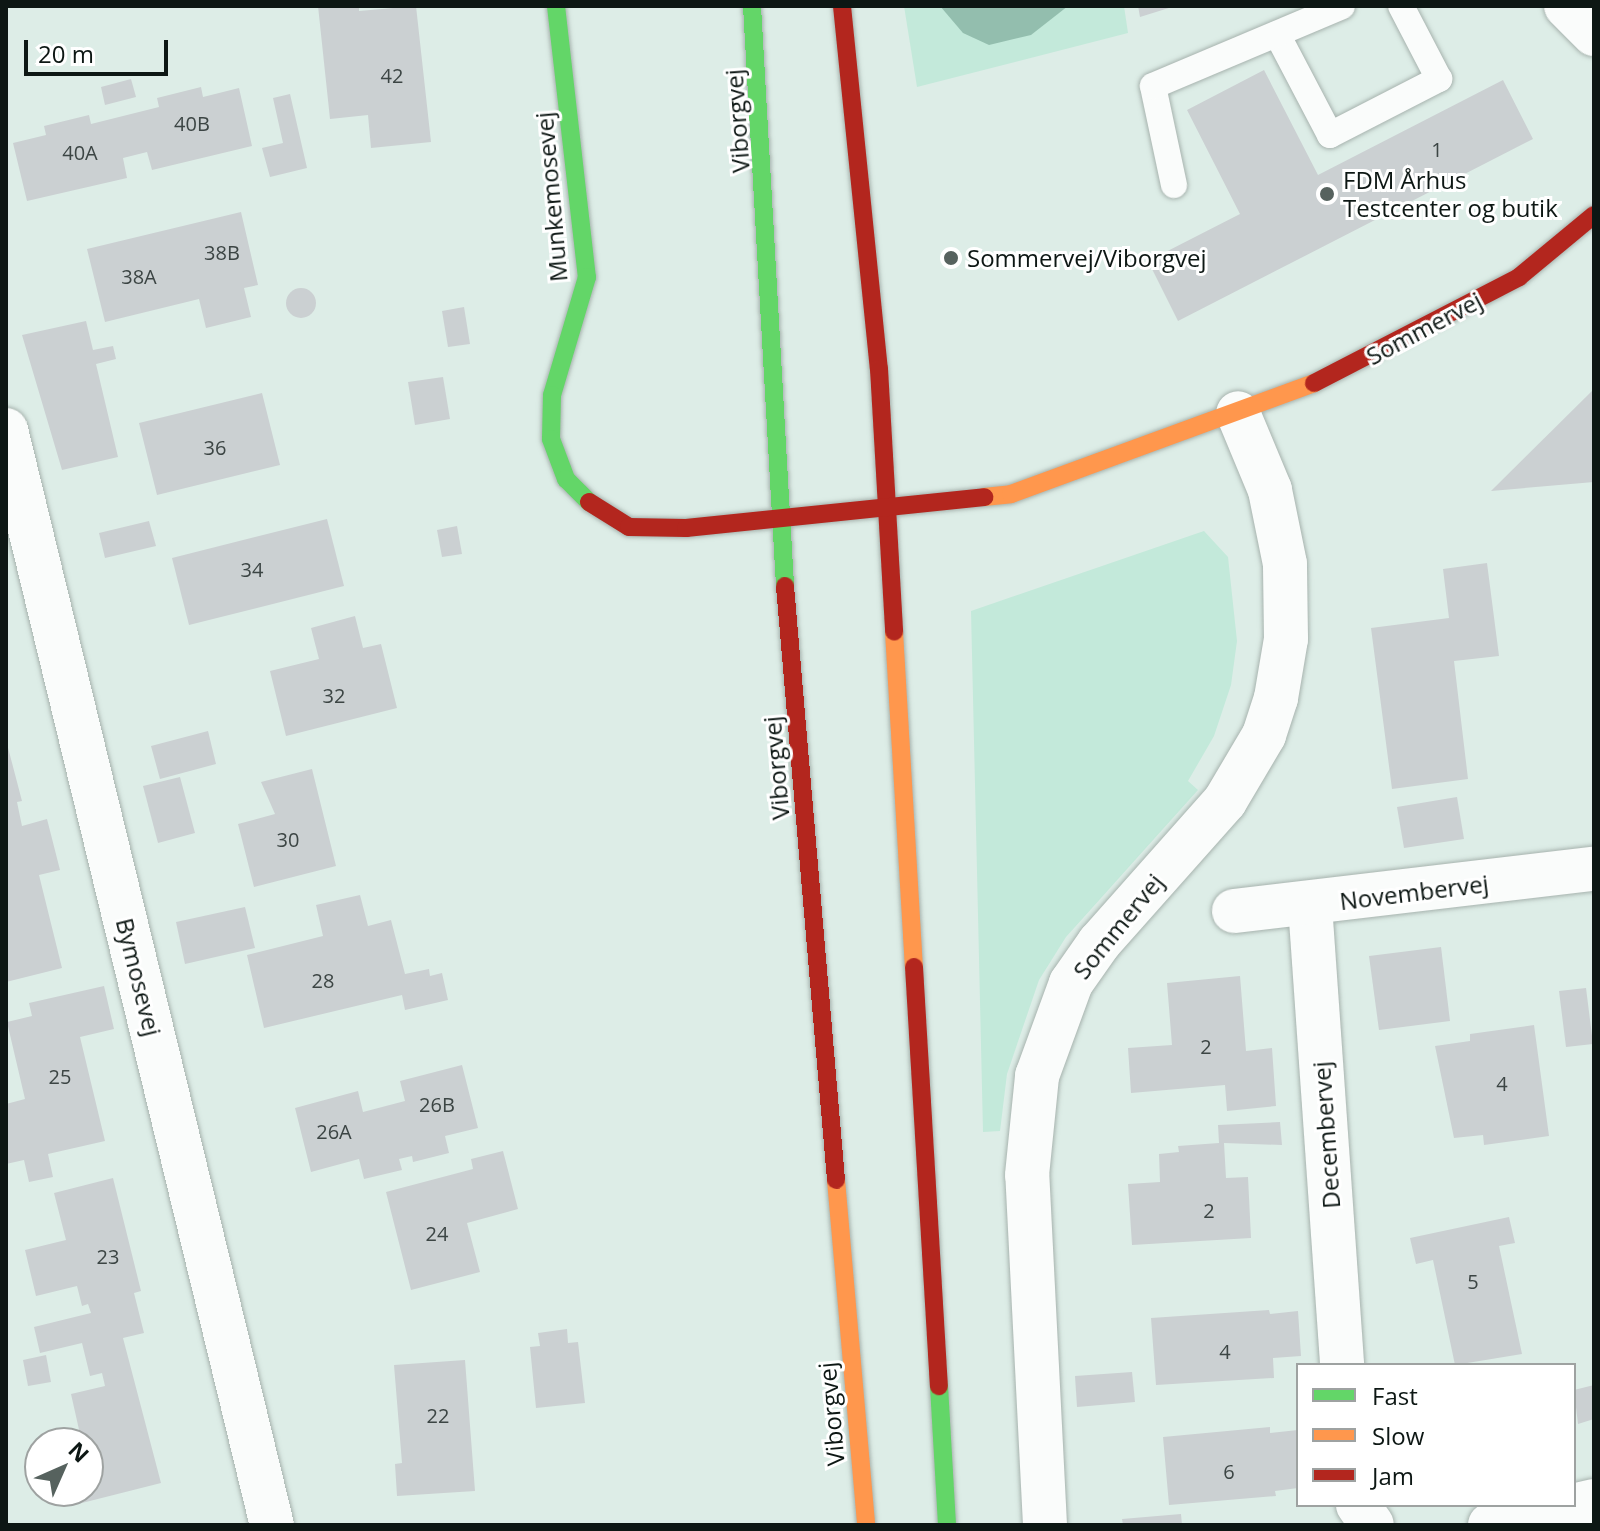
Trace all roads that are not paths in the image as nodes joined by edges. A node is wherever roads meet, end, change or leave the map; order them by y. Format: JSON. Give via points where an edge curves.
{"nodes":[{"id":1,"x":556,"y":6,"type":"edge"},
{"id":2,"x":752,"y":6,"type":"edge"},
{"id":3,"x":842,"y":6,"type":"edge"},
{"id":4,"x":1342,"y":6,"type":"edge"},
{"id":5,"x":1401,"y":6,"type":"edge"},
{"id":6,"x":1566,"y":6,"type":"edge"},
{"id":7,"x":1277,"y":34,"type":"junction"},
{"id":8,"x":1594,"y":34,"type":"edge"},
{"id":9,"x":1174,"y":185,"type":"dead end"},
{"id":10,"x":1594,"y":215,"type":"edge"},
{"id":11,"x":1238,"y":413,"type":"junction"},
{"id":12,"x":6,"y":430,"type":"edge"},
{"id":13,"x":885,"y":507,"type":"junction"},
{"id":14,"x":782,"y":519,"type":"junction"},
{"id":15,"x":1594,"y":869,"type":"edge"},
{"id":16,"x":1310,"y":905,"type":"junction"},
{"id":17,"x":1234,"y":911,"type":"dead end"},
{"id":18,"x":1342,"y":1363,"type":"edge"},
{"id":19,"x":1359,"y":1507,"type":"edge"},
{"id":20,"x":1568,"y":1507,"type":"edge"},
{"id":21,"x":272,"y":1525,"type":"edge"},
{"id":22,"x":866,"y":1525,"type":"edge"},
{"id":23,"x":947,"y":1525,"type":"edge"},
{"id":24,"x":1045,"y":1525,"type":"edge"},
{"id":25,"x":1372,"y":1525,"type":"edge"},
{"id":26,"x":1490,"y":1525,"type":"edge"}],
"edges":[{"from":1,"to":14,"type":"main road","name":"Munkemosevej","via":[[587,277],[552,395],[551,439],[566,479],[595,508],[629,527],[660,530]]},
{"from":2,"to":14,"type":"main road","name":"Viborgvej"},
{"from":3,"to":13,"type":"main road","via":[[860,144]]},
{"from":4,"to":7,"type":"lane"},
{"from":5,"to":7,"type":"lane","via":[[1439,79],[1330,135]]},
{"from":6,"to":8,"type":"street"},
{"from":7,"to":9,"type":"lane","via":[[1153,86]]},
{"from":10,"to":11,"type":"main road","name":"Sommervej","via":[[1519,277],[1337,375]]},
{"from":11,"to":13,"type":"main road","name":"Sommervej","via":[[1011,494]]},
{"from":11,"to":24,"type":"street","name":"Sommervej","via":[[1270,490],[1285,564],[1286,639],[1276,698],[1264,735],[1225,801],[1099,943],[1071,983],[1037,1076],[1027,1175]]},
{"from":12,"to":21,"type":"street","name":"Bymosevej"},
{"from":13,"to":14,"type":"main road","name":"Munkemosevej"},
{"from":13,"to":23,"type":"main road"},
{"from":14,"to":22,"type":"main road","name":"Viborgvej"},
{"from":15,"to":16,"type":"street","name":"Novembervej"},
{"from":16,"to":17,"type":"street","name":"Novembervej"},
{"from":16,"to":18,"type":"street","name":"Decembervej"},
{"from":19,"to":25,"type":"street"},
{"from":20,"to":26,"type":"street"}]}
